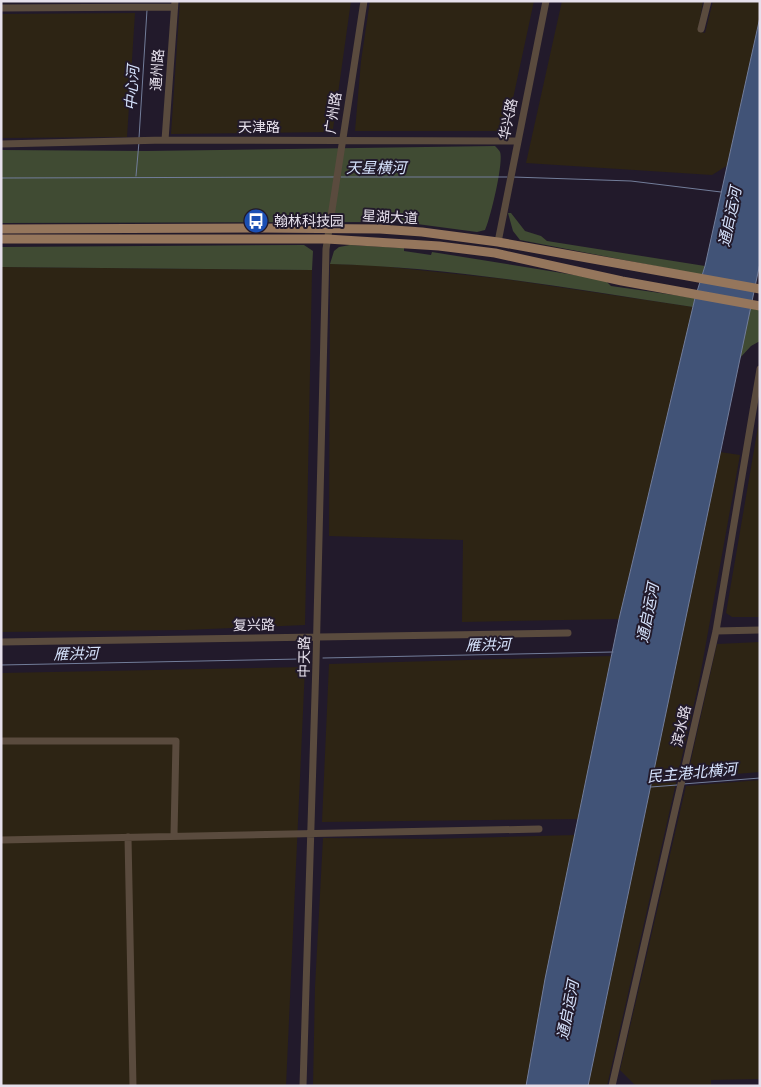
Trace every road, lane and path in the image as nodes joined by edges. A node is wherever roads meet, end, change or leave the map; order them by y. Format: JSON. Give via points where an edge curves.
{"nodes":[{"id":1,"x":364,"y":1,"type":"edge"},
{"id":2,"x":546,"y":1,"type":"edge"},
{"id":3,"x":708,"y":1,"type":"edge"},
{"id":4,"x":174,"y":4,"type":"edge"},
{"id":5,"x":1,"y":8,"type":"edge"},
{"id":6,"x":702,"y":29,"type":"dead end"},
{"id":7,"x":342,"y":139,"type":"junction"},
{"id":8,"x":165,"y":140,"type":"junction"},
{"id":9,"x":516,"y":141,"type":"junction"},
{"id":10,"x":1,"y":144,"type":"edge"},
{"id":11,"x":1,"y":229,"type":"edge"},
{"id":12,"x":327,"y":229,"type":"junction"},
{"id":13,"x":1,"y":239,"type":"edge"},
{"id":14,"x":327,"y":239,"type":"junction"},
{"id":15,"x":498,"y":242,"type":"junction"},
{"id":16,"x":760,"y":289,"type":"edge"},
{"id":17,"x":760,"y":306,"type":"edge"},
{"id":18,"x":760,"y":369,"type":"edge"},
{"id":19,"x":760,"y":630,"type":"edge"},
{"id":20,"x":716,"y":631,"type":"junction"},
{"id":21,"x":568,"y":632,"type":"dead end"},
{"id":22,"x":317,"y":637,"type":"junction"},
{"id":23,"x":1,"y":642,"type":"edge"},
{"id":24,"x":1,"y":741,"type":"edge"},
{"id":25,"x":539,"y":829,"type":"dead end"},
{"id":26,"x":311,"y":832,"type":"junction"},
{"id":27,"x":174,"y":836,"type":"junction"},
{"id":28,"x":128,"y":837,"type":"junction"},
{"id":29,"x":1,"y":840,"type":"edge"},
{"id":30,"x":133,"y":1086,"type":"edge"},
{"id":31,"x":303,"y":1086,"type":"edge"},
{"id":32,"x":612,"y":1086,"type":"edge"}],
"edges":[{"from":1,"to":7,"type":"street","name":"广州路"},
{"from":2,"to":9,"type":"street","name":"华兴路"},
{"from":3,"to":6,"type":"street"},
{"from":4,"to":5,"type":"street","via":[[156,7]]},
{"from":4,"to":8,"type":"street","name":"通州路"},
{"from":7,"to":8,"type":"street","name":"天津路"},
{"from":7,"to":9,"type":"street","name":"天津路"},
{"from":7,"to":12,"type":"street","name":"广州路"},
{"from":8,"to":10,"type":"street","name":"天津路"},
{"from":9,"to":15,"type":"street","name":"华兴路"},
{"from":11,"to":12,"type":"main road","name":"星湖大道"},
{"from":12,"to":14,"type":"street","name":"中天路"},
{"from":12,"to":15,"type":"main road","name":"星湖大道","via":[[422,232]]},
{"from":13,"to":14,"type":"main road","name":"星湖大道"},
{"from":14,"to":17,"type":"main road","name":"星湖大道","via":[[495,253]]},
{"from":14,"to":22,"type":"street","name":"中天路"},
{"from":15,"to":16,"type":"main road","name":"星湖大道"},
{"from":18,"to":20,"type":"street","name":"滨水路"},
{"from":19,"to":20,"type":"street"},
{"from":20,"to":32,"type":"street","name":"滨水路"},
{"from":21,"to":22,"type":"street","name":"复兴路"},
{"from":22,"to":23,"type":"street","name":"复兴路"},
{"from":22,"to":26,"type":"street","name":"中天路"},
{"from":24,"to":27,"type":"street","via":[[176,742]]},
{"from":25,"to":26,"type":"street"},
{"from":26,"to":27,"type":"street"},
{"from":26,"to":31,"type":"street","name":"中天路"},
{"from":27,"to":28,"type":"street"},
{"from":28,"to":29,"type":"street"},
{"from":28,"to":30,"type":"street"}]}
